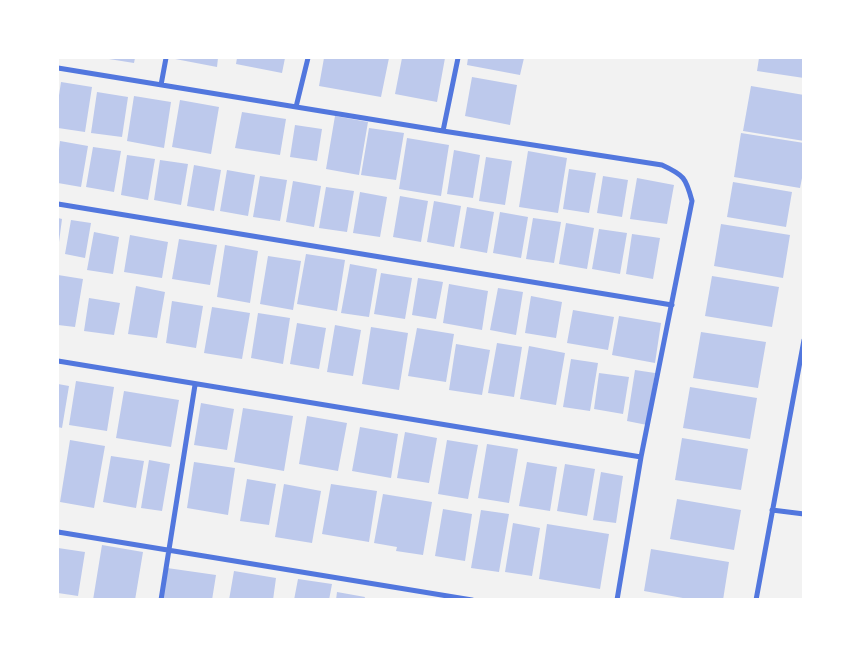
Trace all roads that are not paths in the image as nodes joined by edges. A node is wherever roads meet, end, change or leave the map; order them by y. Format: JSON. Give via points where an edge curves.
{"nodes":[{"id":1,"x":166,"y":58,"type":"edge"},
{"id":2,"x":308,"y":58,"type":"edge"},
{"id":3,"x":458,"y":58,"type":"edge"},
{"id":4,"x":58,"y":68,"type":"edge"},
{"id":5,"x":161,"y":85,"type":"junction"},
{"id":6,"x":296,"y":107,"type":"junction"},
{"id":7,"x":443,"y":132,"type":"junction"},
{"id":8,"x":58,"y":204,"type":"edge"},
{"id":9,"x":672,"y":305,"type":"junction"},
{"id":10,"x":804,"y":340,"type":"edge"},
{"id":11,"x":58,"y":361,"type":"edge"},
{"id":12,"x":195,"y":385,"type":"junction"},
{"id":13,"x":641,"y":457,"type":"junction"},
{"id":14,"x":772,"y":510,"type":"junction"},
{"id":15,"x":804,"y":514,"type":"edge"},
{"id":16,"x":58,"y":532,"type":"edge"},
{"id":17,"x":169,"y":551,"type":"junction"},
{"id":18,"x":161,"y":600,"type":"edge"},
{"id":19,"x":472,"y":600,"type":"edge"},
{"id":20,"x":617,"y":600,"type":"edge"},
{"id":21,"x":756,"y":600,"type":"edge"}],
"edges":[{"from":1,"to":5,"type":"street"},
{"from":2,"to":6,"type":"street"},
{"from":3,"to":7,"type":"street"},
{"from":4,"to":5,"type":"street"},
{"from":5,"to":6,"type":"street"},
{"from":6,"to":7,"type":"street"},
{"from":7,"to":9,"type":"street","via":[[662,164],[679,173],[688,186],[692,201]]},
{"from":8,"to":9,"type":"street"},
{"from":9,"to":13,"type":"street"},
{"from":10,"to":14,"type":"street"},
{"from":11,"to":12,"type":"street"},
{"from":12,"to":13,"type":"street"},
{"from":12,"to":17,"type":"street"},
{"from":13,"to":20,"type":"street"},
{"from":14,"to":15,"type":"street"},
{"from":14,"to":21,"type":"street"},
{"from":16,"to":17,"type":"street"},
{"from":17,"to":18,"type":"street"},
{"from":17,"to":19,"type":"street"}]}
